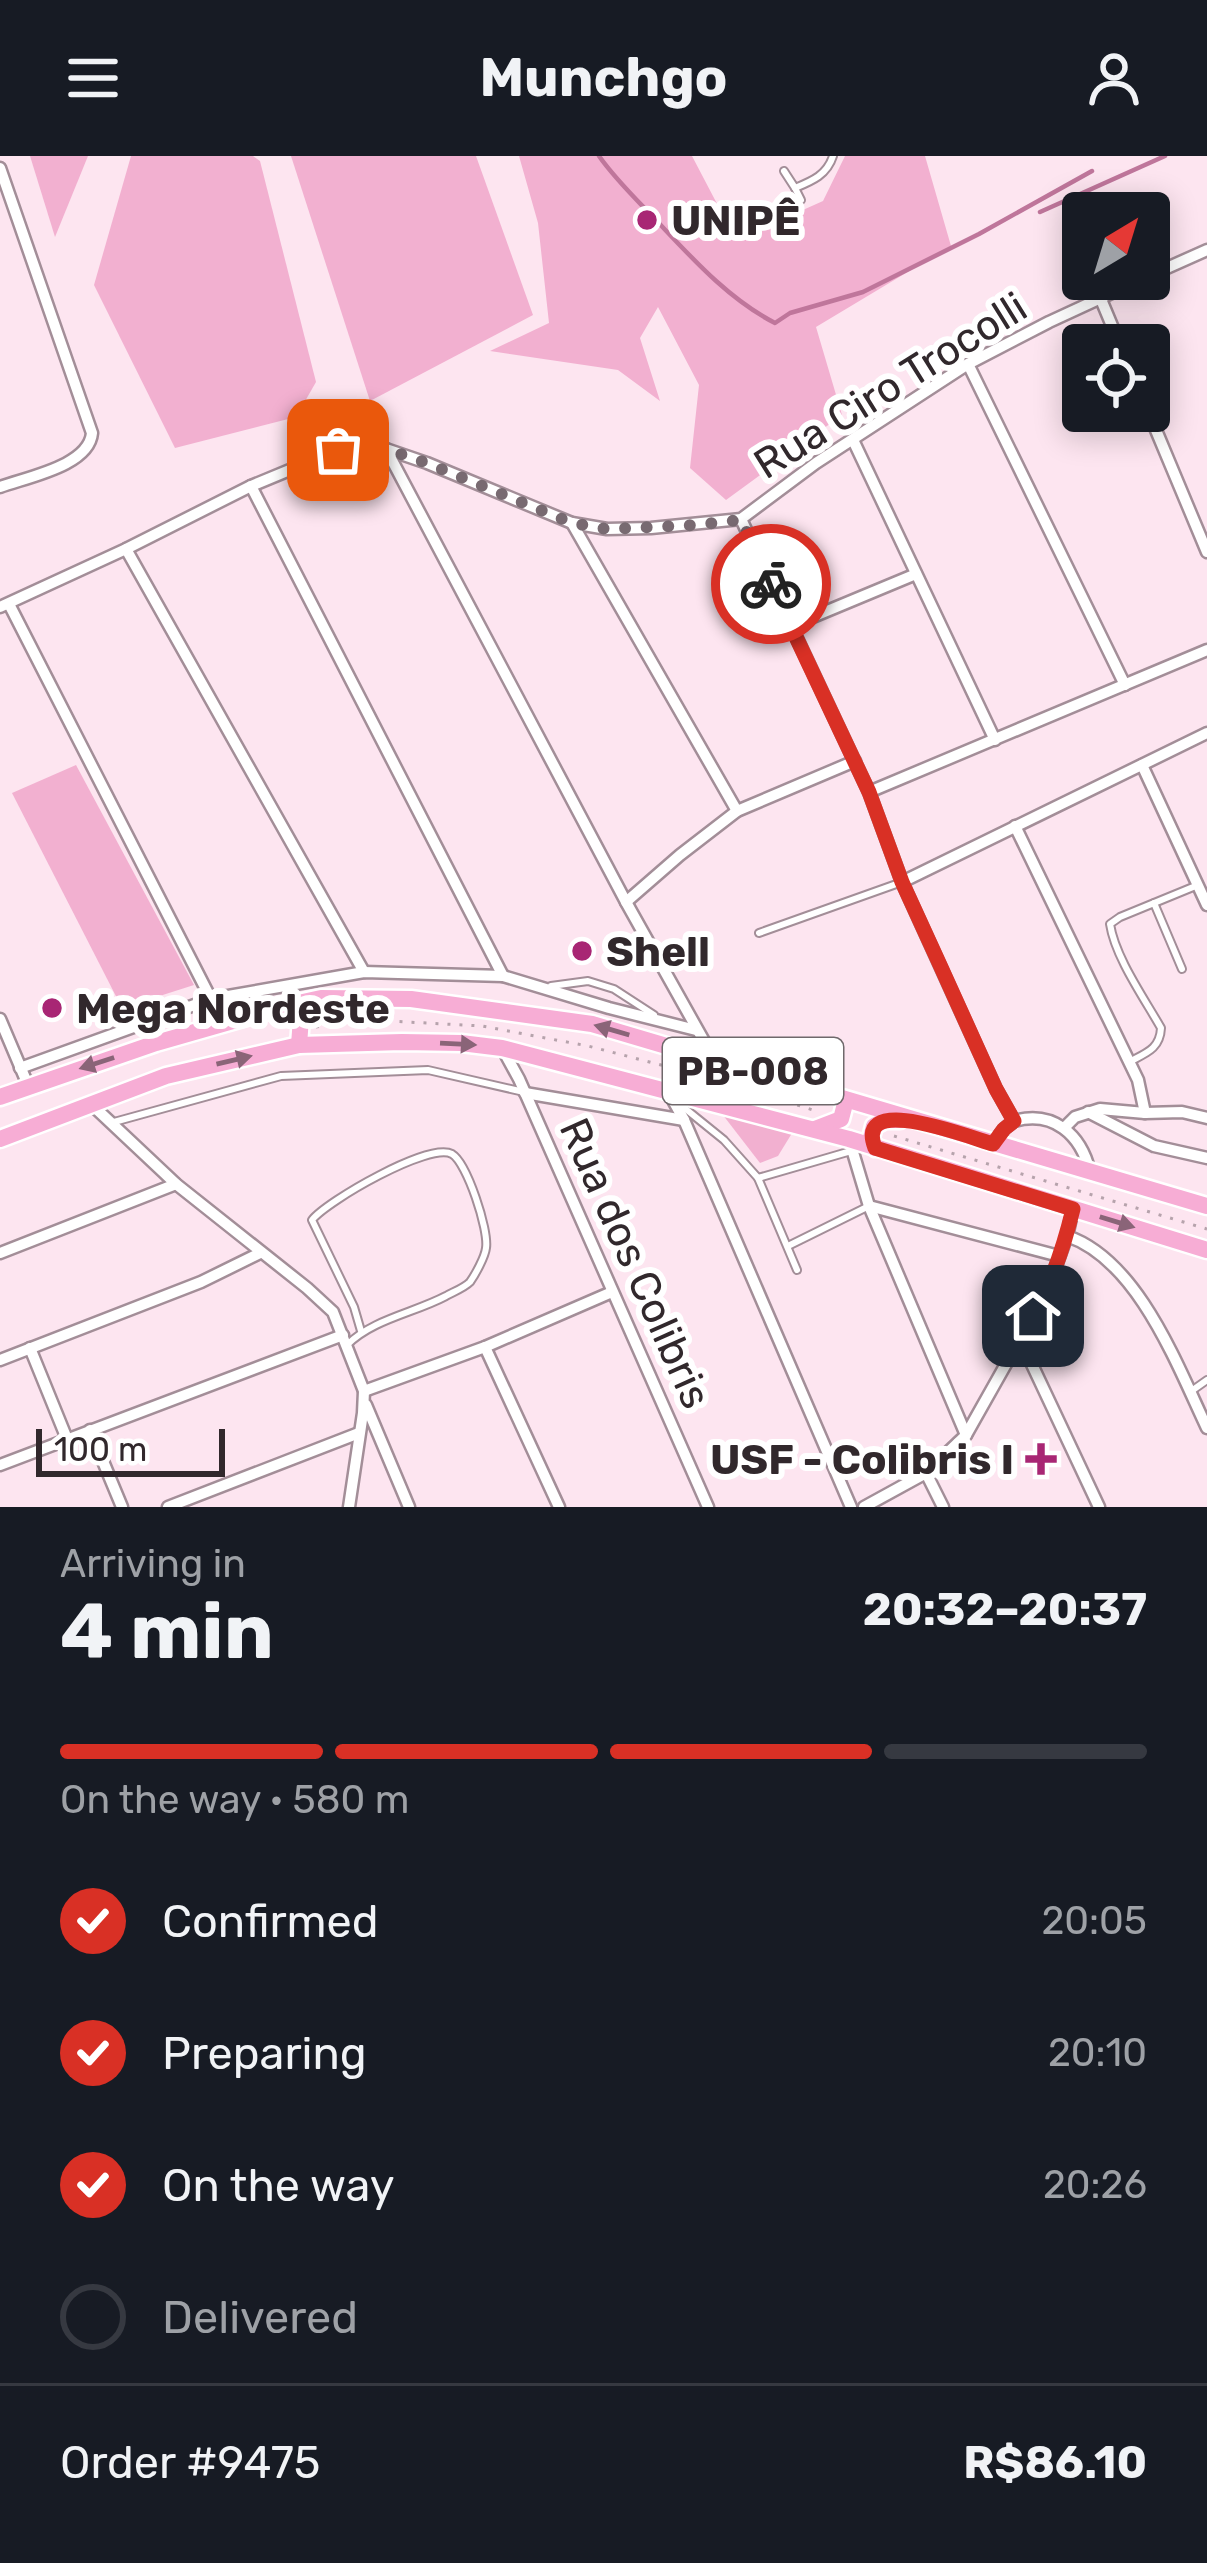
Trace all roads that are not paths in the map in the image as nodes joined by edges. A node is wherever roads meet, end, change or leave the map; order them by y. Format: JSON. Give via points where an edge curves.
{"nodes":[{"id":1,"x":833,"y":156,"type":"edge"},
{"id":2,"x":0,"y":168,"type":"edge"},
{"id":3,"x":784,"y":171,"type":"dead end"},
{"id":4,"x":795,"y":188,"type":"junction"},
{"id":5,"x":801,"y":200,"type":"dead end"},
{"id":6,"x":1207,"y":250,"type":"edge"},
{"id":7,"x":1170,"y":266,"type":"edge"},
{"id":8,"x":1094,"y":300,"type":"edge"},
{"id":9,"x":968,"y":364,"type":"junction"},
{"id":10,"x":1157,"y":432,"type":"edge"},
{"id":11,"x":854,"y":440,"type":"junction"},
{"id":12,"x":386,"y":449,"type":"junction"},
{"id":13,"x":251,"y":486,"type":"junction"},
{"id":14,"x":0,"y":487,"type":"edge"},
{"id":15,"x":741,"y":520,"type":"junction"},
{"id":16,"x":572,"y":523,"type":"junction"},
{"id":17,"x":126,"y":549,"type":"junction"},
{"id":18,"x":1207,"y":552,"type":"edge"},
{"id":19,"x":916,"y":574,"type":"junction"},
{"id":20,"x":4,"y":606,"type":"edge"},
{"id":21,"x":791,"y":626,"type":"junction"},
{"id":22,"x":1207,"y":650,"type":"edge"},
{"id":23,"x":1126,"y":685,"type":"junction"},
{"id":24,"x":1207,"y":733,"type":"edge"},
{"id":25,"x":995,"y":740,"type":"junction"},
{"id":26,"x":855,"y":761,"type":"junction"},
{"id":27,"x":1142,"y":765,"type":"junction"},
{"id":28,"x":869,"y":792,"type":"junction"},
{"id":29,"x":737,"y":811,"type":"junction"},
{"id":30,"x":1015,"y":826,"type":"junction"},
{"id":31,"x":902,"y":882,"type":"junction"},
{"id":32,"x":1198,"y":885,"type":"junction"},
{"id":33,"x":626,"y":902,"type":"junction"},
{"id":34,"x":1154,"y":903,"type":"junction"},
{"id":35,"x":1207,"y":905,"type":"edge"},
{"id":36,"x":759,"y":933,"type":"dead end"},
{"id":37,"x":1182,"y":969,"type":"dead end"},
{"id":38,"x":364,"y":973,"type":"junction"},
{"id":39,"x":503,"y":976,"type":"junction"},
{"id":40,"x":541,"y":988,"type":"junction"},
{"id":41,"x":211,"y":998,"type":"junction"},
{"id":42,"x":289,"y":1005,"type":"junction"},
{"id":43,"x":0,"y":1019,"type":"edge"},
{"id":44,"x":664,"y":1022,"type":"junction"},
{"id":45,"x":221,"y":1024,"type":"junction"},
{"id":46,"x":696,"y":1030,"type":"junction"},
{"id":47,"x":299,"y":1045,"type":"junction"},
{"id":48,"x":502,"y":1048,"type":"junction"},
{"id":49,"x":714,"y":1059,"type":"junction"},
{"id":50,"x":1129,"y":1062,"type":"junction"},
{"id":51,"x":24,"y":1077,"type":"junction"},
{"id":52,"x":525,"y":1093,"type":"junction"},
{"id":53,"x":671,"y":1095,"type":"junction"},
{"id":54,"x":0,"y":1097,"type":"edge"},
{"id":55,"x":846,"y":1100,"type":"junction"},
{"id":56,"x":90,"y":1103,"type":"junction"},
{"id":57,"x":1086,"y":1111,"type":"junction"},
{"id":58,"x":1145,"y":1113,"type":"junction"},
{"id":59,"x":1207,"y":1118,"type":"edge"},
{"id":60,"x":684,"y":1120,"type":"junction"},
{"id":61,"x":913,"y":1120,"type":"junction"},
{"id":62,"x":1014,"y":1121,"type":"junction"},
{"id":63,"x":110,"y":1123,"type":"junction"},
{"id":64,"x":1064,"y":1128,"type":"junction"},
{"id":65,"x":814,"y":1130,"type":"junction"},
{"id":66,"x":0,"y":1139,"type":"edge"},
{"id":67,"x":993,"y":1144,"type":"junction"},
{"id":68,"x":850,"y":1145,"type":"junction"},
{"id":69,"x":875,"y":1148,"type":"junction"},
{"id":70,"x":1207,"y":1158,"type":"edge"},
{"id":71,"x":1090,"y":1172,"type":"junction"},
{"id":72,"x":758,"y":1178,"type":"junction"},
{"id":73,"x":176,"y":1184,"type":"junction"},
{"id":74,"x":869,"y":1206,"type":"junction"},
{"id":75,"x":1207,"y":1206,"type":"edge"},
{"id":76,"x":1073,"y":1209,"type":"junction"},
{"id":77,"x":1067,"y":1236,"type":"junction"},
{"id":78,"x":788,"y":1246,"type":"junction"},
{"id":79,"x":1207,"y":1250,"type":"edge"},
{"id":80,"x":0,"y":1253,"type":"edge"},
{"id":81,"x":260,"y":1253,"type":"junction"},
{"id":82,"x":1058,"y":1256,"type":"junction"},
{"id":83,"x":797,"y":1270,"type":"dead end"},
{"id":84,"x":612,"y":1292,"type":"junction"},
{"id":85,"x":361,"y":1331,"type":"junction"},
{"id":86,"x":1020,"y":1339,"type":"junction"},
{"id":87,"x":345,"y":1340,"type":"junction"},
{"id":88,"x":485,"y":1347,"type":"junction"},
{"id":89,"x":30,"y":1348,"type":"junction"},
{"id":90,"x":0,"y":1360,"type":"edge"},
{"id":91,"x":1207,"y":1380,"type":"edge"},
{"id":92,"x":1190,"y":1392,"type":"junction"},
{"id":93,"x":364,"y":1396,"type":"junction"},
{"id":94,"x":1207,"y":1428,"type":"edge"},
{"id":95,"x":90,"y":1430,"type":"junction"},
{"id":96,"x":359,"y":1433,"type":"junction"},
{"id":97,"x":966,"y":1435,"type":"junction"},
{"id":98,"x":67,"y":1438,"type":"junction"},
{"id":99,"x":0,"y":1465,"type":"edge"},
{"id":100,"x":926,"y":1472,"type":"junction"},
{"id":101,"x":122,"y":1507,"type":"edge"},
{"id":102,"x":169,"y":1507,"type":"edge"},
{"id":103,"x":349,"y":1507,"type":"edge"},
{"id":104,"x":410,"y":1507,"type":"edge"},
{"id":105,"x":559,"y":1507,"type":"edge"},
{"id":106,"x":708,"y":1507,"type":"edge"},
{"id":107,"x":851,"y":1507,"type":"edge"},
{"id":108,"x":864,"y":1507,"type":"edge"},
{"id":109,"x":943,"y":1507,"type":"edge"},
{"id":110,"x":1099,"y":1507,"type":"edge"}],
"edges":[{"from":1,"to":4,"type":"lane","via":[[820,176]]},
{"from":2,"to":14,"type":"street","via":[[92,433],[84,454]]},
{"from":3,"to":4,"type":"lane"},
{"from":4,"to":5,"type":"lane"},
{"from":6,"to":7,"type":"street","name":"Rua Ciro Trocolli"},
{"from":8,"to":9,"type":"street","name":"Rua Ciro Trocolli"},
{"from":9,"to":11,"type":"street","name":"Rua Ciro Trocolli"},
{"from":9,"to":23,"type":"street"},
{"from":10,"to":18,"type":"street"},
{"from":11,"to":15,"type":"street","name":"Rua Ciro Trocolli"},
{"from":11,"to":19,"type":"street"},
{"from":12,"to":13,"type":"street","name":"Rua Ciro Trocolli","via":[[338,450]]},
{"from":12,"to":16,"type":"street","name":"Rua Ciro Trocolli"},
{"from":12,"to":33,"type":"street"},
{"from":13,"to":17,"type":"street","name":"Rua Ciro Trocolli"},
{"from":13,"to":39,"type":"street"},
{"from":15,"to":16,"type":"street","name":"Rua Ciro Trocolli","via":[[629,529]]},
{"from":15,"to":21,"type":"street"},
{"from":16,"to":29,"type":"street"},
{"from":17,"to":20,"type":"street","name":"Rua Ciro Trocolli"},
{"from":17,"to":38,"type":"street"},
{"from":19,"to":21,"type":"street"},
{"from":19,"to":25,"type":"street"},
{"from":20,"to":41,"type":"street"},
{"from":21,"to":26,"type":"street"},
{"from":22,"to":23,"type":"street"},
{"from":23,"to":25,"type":"street"},
{"from":24,"to":27,"type":"street"},
{"from":25,"to":28,"type":"street"},
{"from":26,"to":28,"type":"street"},
{"from":26,"to":29,"type":"street"},
{"from":27,"to":30,"type":"street"},
{"from":27,"to":32,"type":"street"},
{"from":28,"to":31,"type":"street"},
{"from":29,"to":33,"type":"street"},
{"from":30,"to":31,"type":"street"},
{"from":30,"to":50,"type":"street"},
{"from":31,"to":36,"type":"lane"},
{"from":31,"to":62,"type":"street"},
{"from":32,"to":34,"type":"lane"},
{"from":32,"to":35,"type":"street"},
{"from":33,"to":46,"type":"street"},
{"from":34,"to":37,"type":"lane"},
{"from":34,"to":50,"type":"lane","via":[[1109,930],[1161,1028],[1155,1048]]},
{"from":38,"to":39,"type":"street"},
{"from":38,"to":41,"type":"street"},
{"from":39,"to":40,"type":"street"},
{"from":40,"to":44,"type":"street"},
{"from":40,"to":44,"type":"lane","via":[[588,981]]},
{"from":41,"to":45,"type":"street"},
{"from":41,"to":51,"type":"street"},
{"from":42,"to":45,"type":"main road","number":"PB-008"},
{"from":42,"to":47,"type":"main road","via":[[301,1018]]},
{"from":49,"to":42,"type":"main road","number":"PB-008","one_way":true,"via":[[592,1024],[492,1009],[411,999]]},
{"from":43,"to":51,"type":"street"},
{"from":44,"to":46,"type":"street"},
{"from":45,"to":51,"type":"main road","number":"PB-008","one_way":true},
{"from":46,"to":49,"type":"street"},
{"from":47,"to":48,"type":"main road","number":"PB-008","one_way":true},
{"from":56,"to":47,"type":"main road","number":"PB-008","one_way":true},
{"from":48,"to":52,"type":"street","name":"Rua dos Colibris"},
{"from":48,"to":53,"type":"main road","number":"PB-008"},
{"from":49,"to":55,"type":"main road","number":"PB-008"},
{"from":50,"to":58,"type":"street"},
{"from":51,"to":54,"type":"main road","number":"PB-008"},
{"from":52,"to":60,"type":"street"},
{"from":52,"to":63,"type":"lane","via":[[428,1070],[281,1076]]},
{"from":52,"to":84,"type":"street","name":"Rua dos Colibris"},
{"from":53,"to":60,"type":"street"},
{"from":53,"to":65,"type":"main road","number":"PB-008"},
{"from":53,"to":72,"type":"lane"},
{"from":55,"to":61,"type":"main road","number":"PB-008"},
{"from":55,"to":65,"type":"main road","via":[[841,1119]]},
{"from":56,"to":63,"type":"street"},
{"from":56,"to":66,"type":"main road","number":"PB-008"},
{"from":57,"to":58,"type":"street"},
{"from":57,"to":64,"type":"street"},
{"from":57,"to":70,"type":"street","via":[[1154,1146]]},
{"from":58,"to":59,"type":"street"},
{"from":60,"to":107,"type":"street"},
{"from":61,"to":67,"type":"main road","number":"PB-008"},
{"from":61,"to":69,"type":"main road","via":[[879,1122]]},
{"from":62,"to":64,"type":"street","via":[[1031,1116]]},
{"from":62,"to":67,"type":"street"},
{"from":63,"to":73,"type":"street"},
{"from":64,"to":71,"type":"street"},
{"from":65,"to":68,"type":"main road","number":"PB-008"},
{"from":67,"to":71,"type":"main road","number":"PB-008"},
{"from":68,"to":69,"type":"main road","number":"PB-008"},
{"from":68,"to":72,"type":"lane"},
{"from":68,"to":74,"type":"street"},
{"from":69,"to":76,"type":"main road","number":"PB-008"},
{"from":71,"to":75,"type":"main road","number":"PB-008"},
{"from":72,"to":78,"type":"lane"},
{"from":73,"to":80,"type":"street"},
{"from":73,"to":81,"type":"street"},
{"from":74,"to":78,"type":"lane"},
{"from":74,"to":82,"type":"street"},
{"from":74,"to":97,"type":"street"},
{"from":76,"to":77,"type":"street"},
{"from":76,"to":79,"type":"main road","number":"PB-008","one_way":true},
{"from":77,"to":82,"type":"street"},
{"from":77,"to":92,"type":"street","via":[[1094,1248],[1137,1295]]},
{"from":78,"to":83,"type":"lane"},
{"from":81,"to":87,"type":"street","via":[[322,1300]]},
{"from":81,"to":89,"type":"street"},
{"from":82,"to":86,"type":"street"},
{"from":84,"to":88,"type":"street"},
{"from":84,"to":106,"type":"street","name":"Rua dos Colibris"},
{"from":85,"to":85,"type":"lane","via":[[469,1284],[487,1247],[479,1205],[452,1154],[375,1177],[312,1220]]},
{"from":85,"to":87,"type":"lane"},
{"from":86,"to":97,"type":"street"},
{"from":86,"to":110,"type":"street"},
{"from":87,"to":93,"type":"street"},
{"from":87,"to":95,"type":"street"},
{"from":88,"to":93,"type":"street"},
{"from":88,"to":105,"type":"street"},
{"from":89,"to":90,"type":"street"},
{"from":89,"to":98,"type":"street"},
{"from":91,"to":92,"type":"lane"},
{"from":92,"to":94,"type":"street"},
{"from":93,"to":96,"type":"street"},
{"from":93,"to":104,"type":"street"},
{"from":95,"to":98,"type":"street"},
{"from":95,"to":101,"type":"street"},
{"from":96,"to":102,"type":"street"},
{"from":96,"to":103,"type":"street"},
{"from":97,"to":100,"type":"street"},
{"from":98,"to":99,"type":"street"},
{"from":100,"to":108,"type":"street"},
{"from":100,"to":109,"type":"street"}]}
